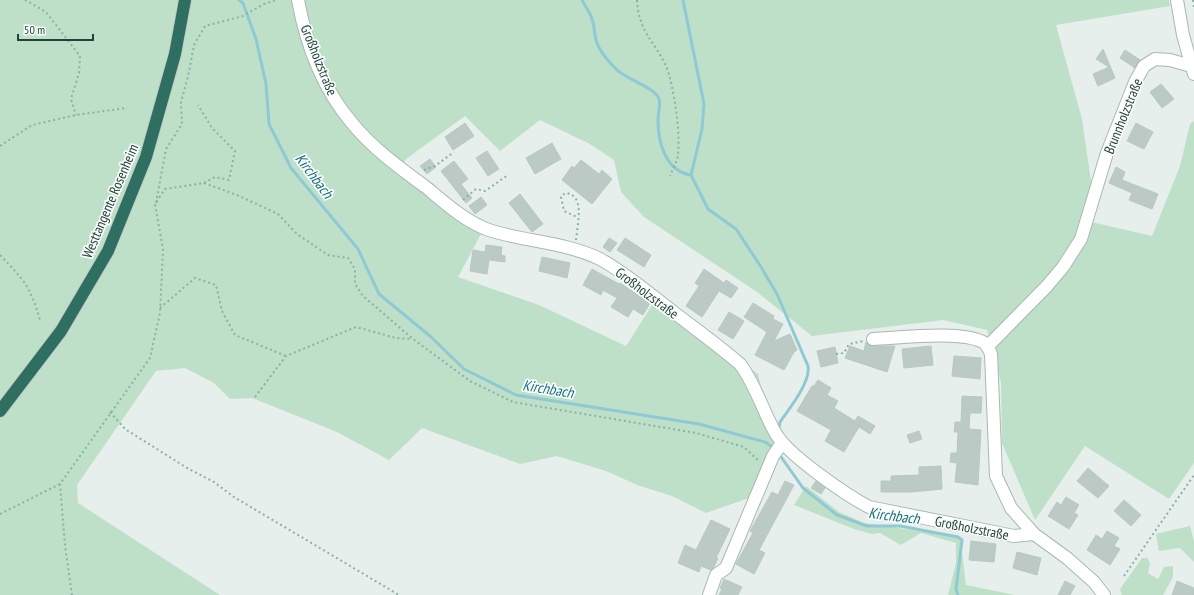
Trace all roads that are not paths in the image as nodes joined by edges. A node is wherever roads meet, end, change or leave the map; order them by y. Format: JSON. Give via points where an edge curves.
{"nodes":[{"id":1,"x":185,"y":0,"type":"edge"},
{"id":2,"x":298,"y":0,"type":"edge"},
{"id":3,"x":1177,"y":0,"type":"edge"},
{"id":4,"x":1189,"y":34,"type":"edge"},
{"id":5,"x":1192,"y":70,"type":"edge"},
{"id":6,"x":873,"y":339,"type":"road end"},
{"id":7,"x":988,"y":346,"type":"junction"},
{"id":8,"x":0,"y":411,"type":"edge"},
{"id":9,"x":782,"y":443,"type":"junction"},
{"id":10,"x":1034,"y":534,"type":"junction"},
{"id":11,"x":709,"y":595,"type":"edge"},
{"id":12,"x":1104,"y":595,"type":"edge"}],
"edges":[{"from":1,"to":8,"type":"highway","name":"Westtangente Rosenheim","via":[[175,54],[146,157],[108,251],[61,332]]},
{"from":2,"to":9,"type":"street","name":"Großholzstraße","via":[[306,34],[330,92],[352,124],[368,141],[431,192],[477,224],[512,236],[575,249],[623,273],[740,364]]},
{"from":3,"to":4,"type":"street","name":"Brunnholzstraße"},
{"from":4,"to":5,"type":"street","name":"Brunnholzstraße"},
{"from":5,"to":7,"type":"street","name":"Brunnholzstraße","via":[[1170,60],[1155,59],[1144,66],[1135,82],[1107,153],[1081,239],[1063,268]]},
{"from":6,"to":7,"type":"street","via":[[941,335],[983,342]]},
{"from":7,"to":10,"type":"street","name":"Großholzstraße","via":[[991,354],[996,476],[1011,508]]},
{"from":9,"to":10,"type":"street","name":"Großholzstraße","via":[[849,497],[868,507],[1014,536]]},
{"from":9,"to":11,"type":"street","via":[[773,456],[726,568],[716,575]]},
{"from":10,"to":12,"type":"street","name":"Großholzstraße","via":[[1067,558],[1094,582]]}]}
